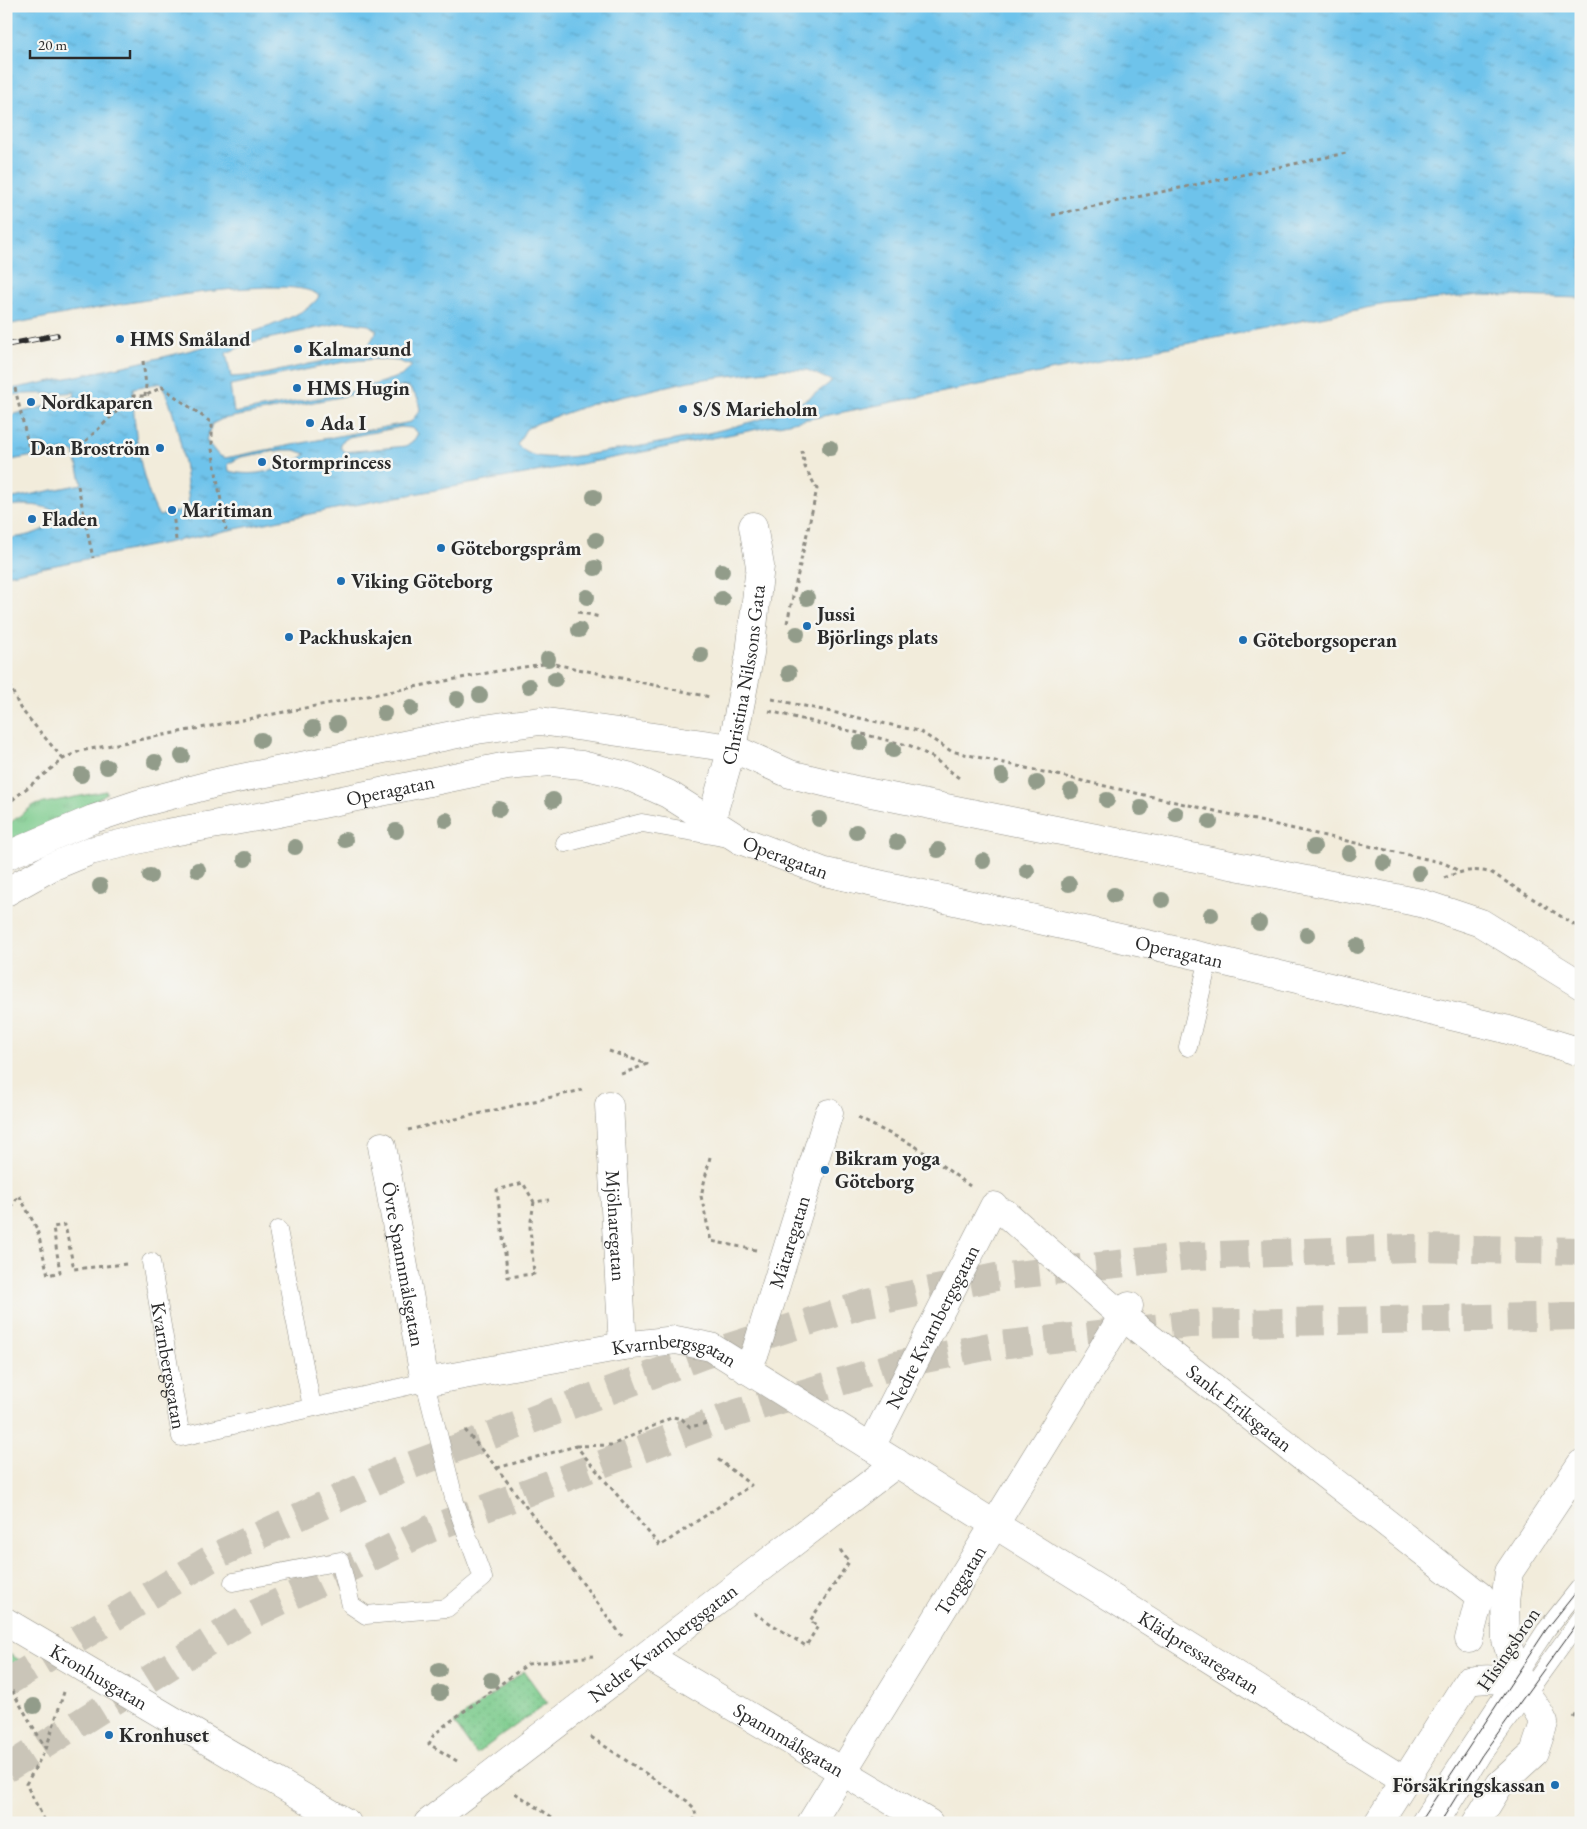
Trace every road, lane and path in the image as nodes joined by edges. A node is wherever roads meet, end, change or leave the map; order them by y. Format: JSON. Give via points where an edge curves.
{"nodes":[{"id":1,"x":1346,"y":153,"type":"dead end"},
{"id":2,"x":1052,"y":215,"type":"dead end"},
{"id":3,"x":144,"y":361,"type":"dead end"},
{"id":4,"x":15,"y":388,"type":"dead end"},
{"id":5,"x":145,"y":396,"type":"junction"},
{"id":6,"x":802,"y":451,"type":"dead end"},
{"id":7,"x":74,"y":452,"type":"dead end"},
{"id":8,"x":31,"y":457,"type":"dead end"},
{"id":9,"x":78,"y":486,"type":"dead end"},
{"id":10,"x":6,"y":502,"type":"edge"},
{"id":11,"x":9,"y":506,"type":"dead end"},
{"id":12,"x":174,"y":512,"type":"dead end"},
{"id":13,"x":753,"y":526,"type":"dead end"},
{"id":14,"x":226,"y":530,"type":"dead end"},
{"id":15,"x":176,"y":540,"type":"dead end"},
{"id":16,"x":93,"y":558,"type":"dead end"},
{"id":17,"x":578,"y":612,"type":"dead end"},
{"id":18,"x":600,"y":617,"type":"dead end"},
{"id":19,"x":787,"y":624,"type":"dead end"},
{"id":20,"x":6,"y":677,"type":"edge"},
{"id":21,"x":773,"y":690,"type":"dead end"},
{"id":22,"x":771,"y":699,"type":"junction"},
{"id":23,"x":740,"y":702,"type":"junction"},
{"id":24,"x":732,"y":748,"type":"junction"},
{"id":25,"x":63,"y":760,"type":"junction"},
{"id":26,"x":968,"y":781,"type":"dead end"},
{"id":27,"x":6,"y":805,"type":"edge"},
{"id":28,"x":710,"y":821,"type":"junction"},
{"id":29,"x":740,"y":840,"type":"junction"},
{"id":30,"x":565,"y":843,"type":"dead end"},
{"id":31,"x":6,"y":856,"type":"edge"},
{"id":32,"x":6,"y":892,"type":"edge"},
{"id":33,"x":1581,"y":929,"type":"edge"},
{"id":34,"x":1209,"y":958,"type":"junction"},
{"id":35,"x":1581,"y":985,"type":"edge"},
{"id":36,"x":1188,"y":1048,"type":"dead end"},
{"id":37,"x":1581,"y":1052,"type":"edge"},
{"id":38,"x":587,"y":1088,"type":"dead end"},
{"id":39,"x":609,"y":1105,"type":"dead end"},
{"id":40,"x":829,"y":1113,"type":"joint"},
{"id":41,"x":382,"y":1146,"type":"joint"},
{"id":42,"x":710,"y":1157,"type":"dead end"},
{"id":43,"x":549,"y":1200,"type":"dead end"},
{"id":44,"x":534,"y":1202,"type":"junction"},
{"id":45,"x":1000,"y":1209,"type":"junction"},
{"id":46,"x":6,"y":1214,"type":"edge"},
{"id":47,"x":278,"y":1230,"type":"dead end"},
{"id":48,"x":759,"y":1251,"type":"dead end"},
{"id":49,"x":151,"y":1262,"type":"joint"},
{"id":50,"x":1120,"y":1319,"type":"junction"},
{"id":51,"x":623,"y":1346,"type":"junction"},
{"id":52,"x":747,"y":1370,"type":"junction"},
{"id":53,"x":425,"y":1382,"type":"junction"},
{"id":54,"x":312,"y":1407,"type":"junction"},
{"id":55,"x":707,"y":1423,"type":"dead end"},
{"id":56,"x":576,"y":1446,"type":"junction"},
{"id":57,"x":871,"y":1447,"type":"junction"},
{"id":58,"x":715,"y":1456,"type":"dead end"},
{"id":59,"x":897,"y":1463,"type":"junction"},
{"id":60,"x":1581,"y":1464,"type":"edge"},
{"id":61,"x":992,"y":1525,"type":"junction"},
{"id":62,"x":836,"y":1544,"type":"dead end"},
{"id":63,"x":233,"y":1582,"type":"dead end"},
{"id":64,"x":1493,"y":1586,"type":"junction"},
{"id":65,"x":1581,"y":1586,"type":"edge"},
{"id":66,"x":750,"y":1611,"type":"dead end"},
{"id":67,"x":1581,"y":1618,"type":"edge"},
{"id":68,"x":6,"y":1622,"type":"edge"},
{"id":69,"x":621,"y":1636,"type":"dead end"},
{"id":70,"x":1469,"y":1639,"type":"dead end"},
{"id":71,"x":595,"y":1656,"type":"dead end"},
{"id":72,"x":648,"y":1656,"type":"junction"},
{"id":73,"x":1519,"y":1685,"type":"junction"},
{"id":74,"x":6,"y":1686,"type":"edge"},
{"id":75,"x":66,"y":1687,"type":"dead end"},
{"id":76,"x":585,"y":1732,"type":"dead end"},
{"id":77,"x":46,"y":1749,"type":"junction"},
{"id":78,"x":461,"y":1764,"type":"dead end"},
{"id":79,"x":842,"y":1773,"type":"junction"},
{"id":80,"x":1404,"y":1782,"type":"junction"},
{"id":81,"x":509,"y":1789,"type":"dead end"},
{"id":82,"x":46,"y":1823,"type":"edge"},
{"id":83,"x":347,"y":1823,"type":"edge"},
{"id":84,"x":428,"y":1823,"type":"edge"},
{"id":85,"x":561,"y":1823,"type":"edge"},
{"id":86,"x":692,"y":1823,"type":"edge"},
{"id":87,"x":811,"y":1823,"type":"edge"},
{"id":88,"x":929,"y":1823,"type":"edge"},
{"id":89,"x":1378,"y":1823,"type":"edge"},
{"id":90,"x":1419,"y":1823,"type":"edge"},
{"id":91,"x":1440,"y":1823,"type":"edge"},
{"id":92,"x":1476,"y":1823,"type":"edge"}],
"edges":[{"from":1,"to":2,"type":"path"},
{"from":3,"to":5,"type":"path"},
{"from":4,"to":8,"type":"path"},
{"from":5,"to":7,"type":"path","via":[[132,396]]},
{"from":5,"to":14,"type":"path","via":[[162,387],[212,424],[212,449]]},
{"from":6,"to":19,"type":"path","via":[[805,468],[817,489]]},
{"from":9,"to":16,"type":"path"},
{"from":10,"to":11,"type":"path"},
{"from":12,"to":15,"type":"path"},
{"from":13,"to":23,"type":"street","name":"Christina Nilssons Gata","via":[[760,566],[750,653]]},
{"from":17,"to":18,"type":"path"},
{"from":20,"to":25,"type":"path","via":[[20,708]]},
{"from":21,"to":22,"type":"path"},
{"from":22,"to":23,"type":"path"},
{"from":22,"to":33,"type":"path","via":[[919,730],[951,751],[1444,864],[1460,871],[1484,871]]},
{"from":23,"to":24,"type":"street","name":"Christina Nilssons Gata"},
{"from":23,"to":25,"type":"path","via":[[550,663],[207,725],[80,751]]},
{"from":23,"to":26,"type":"path","via":[[911,746]]},
{"from":24,"to":28,"type":"street","name":"Christina Nilssons Gata"},
{"from":24,"to":31,"type":"street","name":"Operagatan","via":[[540,721],[504,726],[217,783],[92,819]]},
{"from":24,"to":35,"type":"street","name":"Operagatan","via":[[790,774],[856,790],[1421,903],[1480,923]]},
{"from":25,"to":27,"type":"path"},
{"from":28,"to":29,"type":"street","name":"Operagatan"},
{"from":28,"to":32,"type":"street","name":"Operagatan","via":[[668,794],[628,776],[582,765],[551,762],[507,766],[90,851],[51,867]]},
{"from":29,"to":30,"type":"lane","via":[[642,823]]},
{"from":29,"to":34,"type":"street","name":"Operagatan","via":[[824,872]]},
{"from":34,"to":36,"type":"lane"},
{"from":34,"to":37,"type":"street","name":"Operagatan","via":[[1505,1029]]},
{"from":38,"to":41,"type":"path","via":[[398,1133],[398,1142]]},
{"from":39,"to":51,"type":"street","name":"Mjölnaregatan"},
{"from":40,"to":45,"type":"path","via":[[848,1114],[915,1146]]},
{"from":40,"to":52,"type":"street","name":"Mätaregatan"},
{"from":41,"to":53,"type":"street","name":"Övre Spannmålsgatan"},
{"from":42,"to":48,"type":"path","via":[[702,1196],[711,1241]]},
{"from":43,"to":44,"type":"path"},
{"from":44,"to":44,"type":"path","via":[[523,1183],[497,1190],[508,1277],[534,1274],[530,1227]]},
{"from":45,"to":50,"type":"street","name":"Sankt Eriksgatan"},
{"from":45,"to":57,"type":"street","name":"Nedre Kvarnbergsgatan"},
{"from":46,"to":49,"type":"path","via":[[19,1195],[37,1229],[48,1275],[60,1272],[53,1227],[65,1225],[74,1269]]},
{"from":47,"to":54,"type":"lane"},
{"from":49,"to":54,"type":"lane","name":"Kvarnbergsgatan","via":[[181,1437]]},
{"from":50,"to":61,"type":"street","name":"Torggatan"},
{"from":50,"to":64,"type":"street","name":"Sankt Eriksgatan"},
{"from":51,"to":52,"type":"street","name":"Kvarnbergsgatan","via":[[676,1340],[712,1348]]},
{"from":51,"to":53,"type":"street","name":"Kvarnbergsgatan"},
{"from":52,"to":57,"type":"street","name":"Kvarnbergsgatan"},
{"from":53,"to":54,"type":"lane","name":"Kvarnbergsgatan"},
{"from":53,"to":63,"type":"lane","via":[[454,1502],[482,1578],[446,1608],[366,1615],[351,1605],[340,1561]]},
{"from":55,"to":56,"type":"path","via":[[690,1428],[682,1419],[673,1417],[612,1445]]},
{"from":56,"to":58,"type":"path","via":[[660,1546],[751,1485]]},
{"from":56,"to":69,"type":"path","via":[[497,1468]]},
{"from":57,"to":59,"type":"street","name":"Kvarnbergsgatan"},
{"from":59,"to":61,"type":"street","name":"Kvarnbergsgatan"},
{"from":59,"to":72,"type":"street","name":"Nedre Kvarnbergsgatan"},
{"from":60,"to":64,"type":"street","via":[[1509,1572]]},
{"from":61,"to":79,"type":"street","name":"Torggatan"},
{"from":61,"to":80,"type":"street","name":"Klädpressaregatan"},
{"from":62,"to":66,"type":"path","via":[[849,1562],[810,1621],[818,1626],[806,1646]]},
{"from":64,"to":70,"type":"street"},
{"from":64,"to":73,"type":"street","via":[[1505,1602],[1506,1640]]},
{"from":65,"to":73,"type":"lane","name":"Hisingsbron","via":[[1566,1602]]},
{"from":67,"to":73,"type":"lane","name":"Hisingsbron"},
{"from":68,"to":83,"type":"street","name":"Kronhusgatan"},
{"from":71,"to":78,"type":"path","via":[[528,1664],[444,1726],[429,1744]]},
{"from":72,"to":79,"type":"street","name":"Spannmålsgatan"},
{"from":72,"to":84,"type":"street","name":"Nedre Kvarnbergsgatan"},
{"from":73,"to":80,"type":"street","via":[[1486,1678],[1468,1681]]},
{"from":73,"to":90,"type":"lane","name":"Hisingsbron","via":[[1473,1738]]},
{"from":73,"to":91,"type":"lane","name":"Hisingsbron","via":[[1482,1755]]},
{"from":73,"to":92,"type":"street","via":[[1536,1705],[1544,1723],[1534,1753],[1500,1784]]},
{"from":74,"to":77,"type":"path","via":[[11,1689]]},
{"from":75,"to":77,"type":"path"},
{"from":76,"to":86,"type":"path","via":[[603,1748],[687,1801],[696,1816]]},
{"from":77,"to":82,"type":"path","via":[[26,1784]]},
{"from":79,"to":87,"type":"street","name":"Torggatan"},
{"from":79,"to":88,"type":"street","name":"Spannmålsgatan"},
{"from":80,"to":89,"type":"street"},
{"from":81,"to":85,"type":"path"}]}
